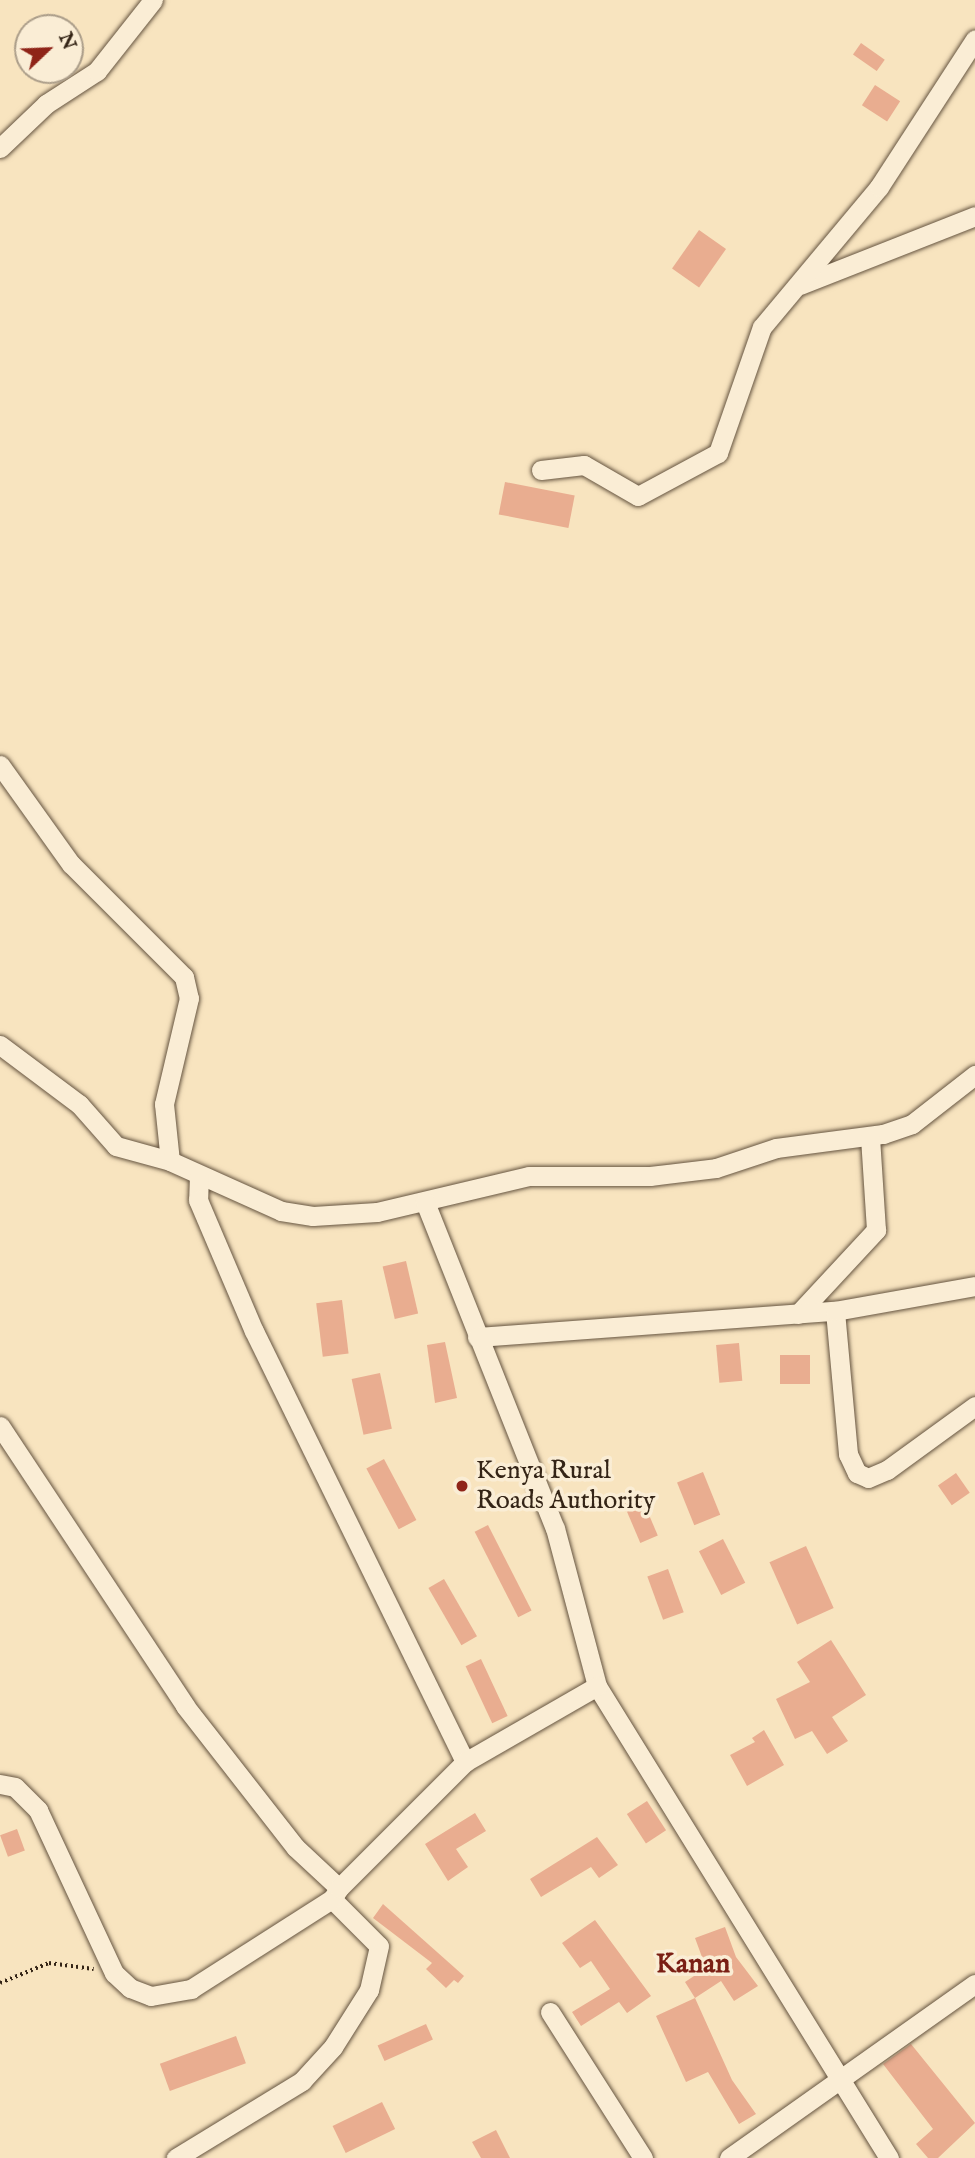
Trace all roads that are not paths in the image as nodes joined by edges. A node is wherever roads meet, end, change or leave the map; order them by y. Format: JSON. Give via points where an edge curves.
{"nodes":[{"id":1,"x":153,"y":0,"type":"edge"},
{"id":2,"x":975,"y":39,"type":"edge"},
{"id":3,"x":0,"y":148,"type":"edge"},
{"id":4,"x":975,"y":216,"type":"edge"},
{"id":5,"x":799,"y":286,"type":"junction"},
{"id":6,"x":541,"y":470,"type":"dead end"},
{"id":7,"x":0,"y":765,"type":"edge"},
{"id":8,"x":0,"y":1045,"type":"edge"},
{"id":9,"x":975,"y":1075,"type":"edge"},
{"id":10,"x":870,"y":1136,"type":"junction"},
{"id":11,"x":170,"y":1161,"type":"junction"},
{"id":12,"x":199,"y":1175,"type":"junction"},
{"id":13,"x":425,"y":1202,"type":"junction"},
{"id":14,"x":975,"y":1286,"type":"edge"},
{"id":15,"x":835,"y":1311,"type":"junction"},
{"id":16,"x":798,"y":1314,"type":"junction"},
{"id":17,"x":477,"y":1337,"type":"junction"},
{"id":18,"x":975,"y":1406,"type":"edge"},
{"id":19,"x":0,"y":1426,"type":"edge"},
{"id":20,"x":597,"y":1686,"type":"junction"},
{"id":21,"x":465,"y":1762,"type":"junction"},
{"id":22,"x":0,"y":1784,"type":"edge"},
{"id":23,"x":335,"y":1894,"type":"junction"},
{"id":24,"x":975,"y":1984,"type":"edge"},
{"id":25,"x":550,"y":2012,"type":"dead end"},
{"id":26,"x":842,"y":2078,"type":"junction"},
{"id":27,"x":176,"y":2158,"type":"edge"},
{"id":28,"x":643,"y":2158,"type":"edge"},
{"id":29,"x":729,"y":2158,"type":"edge"},
{"id":30,"x":889,"y":2158,"type":"edge"}],
"edges":[{"from":1,"to":3,"type":"street","via":[[97,71],[46,104]]},
{"from":2,"to":5,"type":"street","via":[[879,187]]},
{"from":4,"to":5,"type":"street"},
{"from":5,"to":6,"type":"street","via":[[762,327],[726,439],[710,461],[638,496],[583,465]]},
{"from":7,"to":11,"type":"street","via":[[71,864],[184,977],[189,998],[164,1104]]},
{"from":8,"to":11,"type":"street","via":[[79,1104],[116,1146]]},
{"from":9,"to":10,"type":"street","via":[[912,1124]]},
{"from":10,"to":13,"type":"street","via":[[776,1148],[716,1168],[650,1176],[520,1178]]},
{"from":10,"to":16,"type":"street","via":[[876,1230]]},
{"from":11,"to":12,"type":"street"},
{"from":12,"to":13,"type":"street","via":[[296,1215],[377,1212]]},
{"from":12,"to":21,"type":"street","via":[[198,1200],[254,1331]]},
{"from":13,"to":17,"type":"street"},
{"from":14,"to":15,"type":"street"},
{"from":15,"to":16,"type":"street"},
{"from":15,"to":18,"type":"street","via":[[848,1454],[857,1473],[869,1478],[887,1470]]},
{"from":16,"to":17,"type":"street"},
{"from":17,"to":20,"type":"street","via":[[555,1528]]},
{"from":19,"to":23,"type":"street","via":[[185,1706]]},
{"from":20,"to":21,"type":"street"},
{"from":20,"to":26,"type":"street","via":[[617,1726]]},
{"from":21,"to":23,"type":"street"},
{"from":22,"to":23,"type":"street","via":[[15,1787],[38,1810],[114,1973],[151,1996],[191,1989]]},
{"from":23,"to":27,"type":"street","via":[[379,1946],[369,1990],[333,2047],[302,2081]]},
{"from":24,"to":26,"type":"street"},
{"from":25,"to":28,"type":"street"},
{"from":26,"to":29,"type":"street"},
{"from":26,"to":30,"type":"street"}]}
